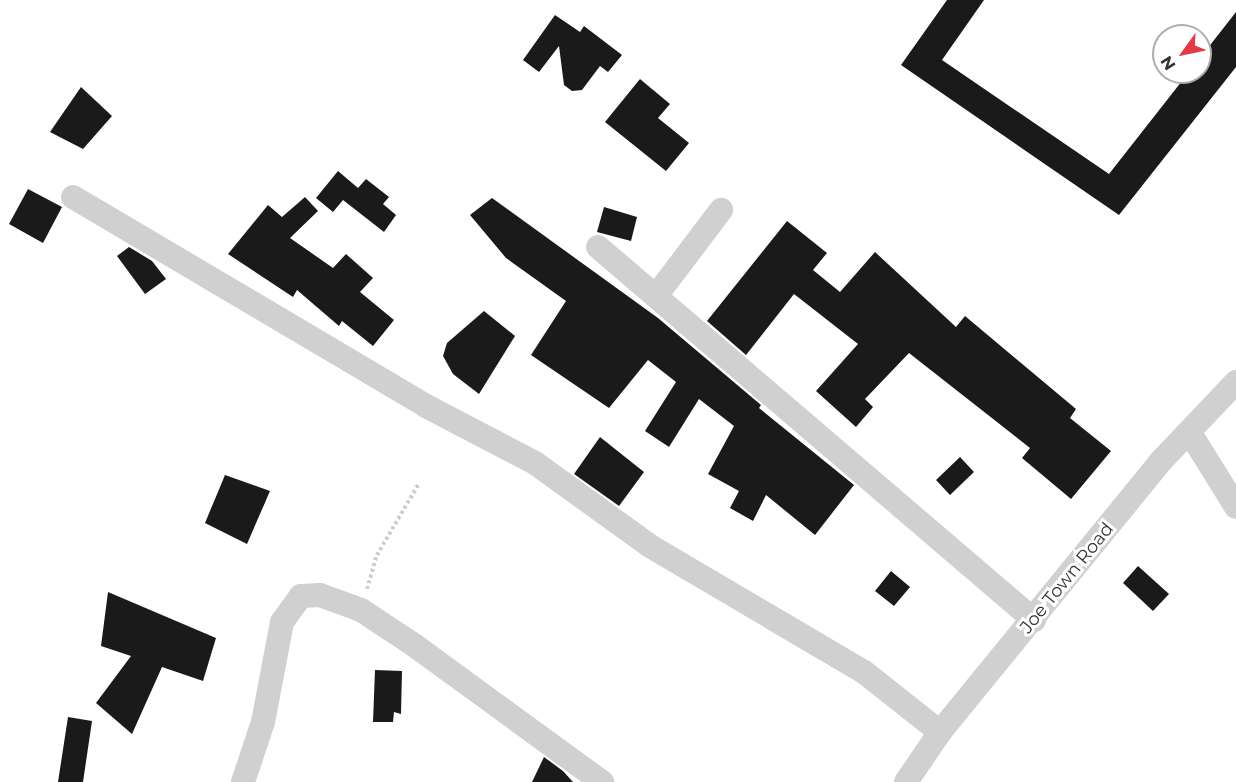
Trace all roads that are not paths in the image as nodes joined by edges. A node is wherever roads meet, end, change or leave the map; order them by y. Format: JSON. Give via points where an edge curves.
{"nodes":[{"id":1,"x":73,"y":197,"type":"dead end"},
{"id":2,"x":721,"y":210,"type":"dead end"},
{"id":3,"x":598,"y":247,"type":"dead end"},
{"id":4,"x":656,"y":296,"type":"junction"},
{"id":5,"x":1236,"y":382,"type":"edge"},
{"id":6,"x":1190,"y":433,"type":"junction"},
{"id":7,"x":1236,"y":507,"type":"edge"},
{"id":8,"x":1034,"y":620,"type":"junction"},
{"id":9,"x":940,"y":732,"type":"junction"},
{"id":10,"x":243,"y":782,"type":"edge"},
{"id":11,"x":602,"y":782,"type":"edge"},
{"id":12,"x":906,"y":782,"type":"edge"}],
"edges":[{"from":1,"to":9,"type":"street","via":[[426,406],[535,463],[650,546],[864,672]]},
{"from":2,"to":4,"type":"street"},
{"from":3,"to":4,"type":"street"},
{"from":4,"to":8,"type":"street"},
{"from":5,"to":6,"type":"street","name":"Joe Town Road"},
{"from":6,"to":7,"type":"street"},
{"from":6,"to":8,"type":"street","name":"Joe Town Road","via":[[1161,461]]},
{"from":8,"to":9,"type":"street","name":"Joe Town Road"},
{"from":9,"to":12,"type":"street","name":"Joe Town Road"},
{"from":10,"to":11,"type":"street","via":[[262,722],[282,622],[301,596],[320,595],[361,610]]}]}
